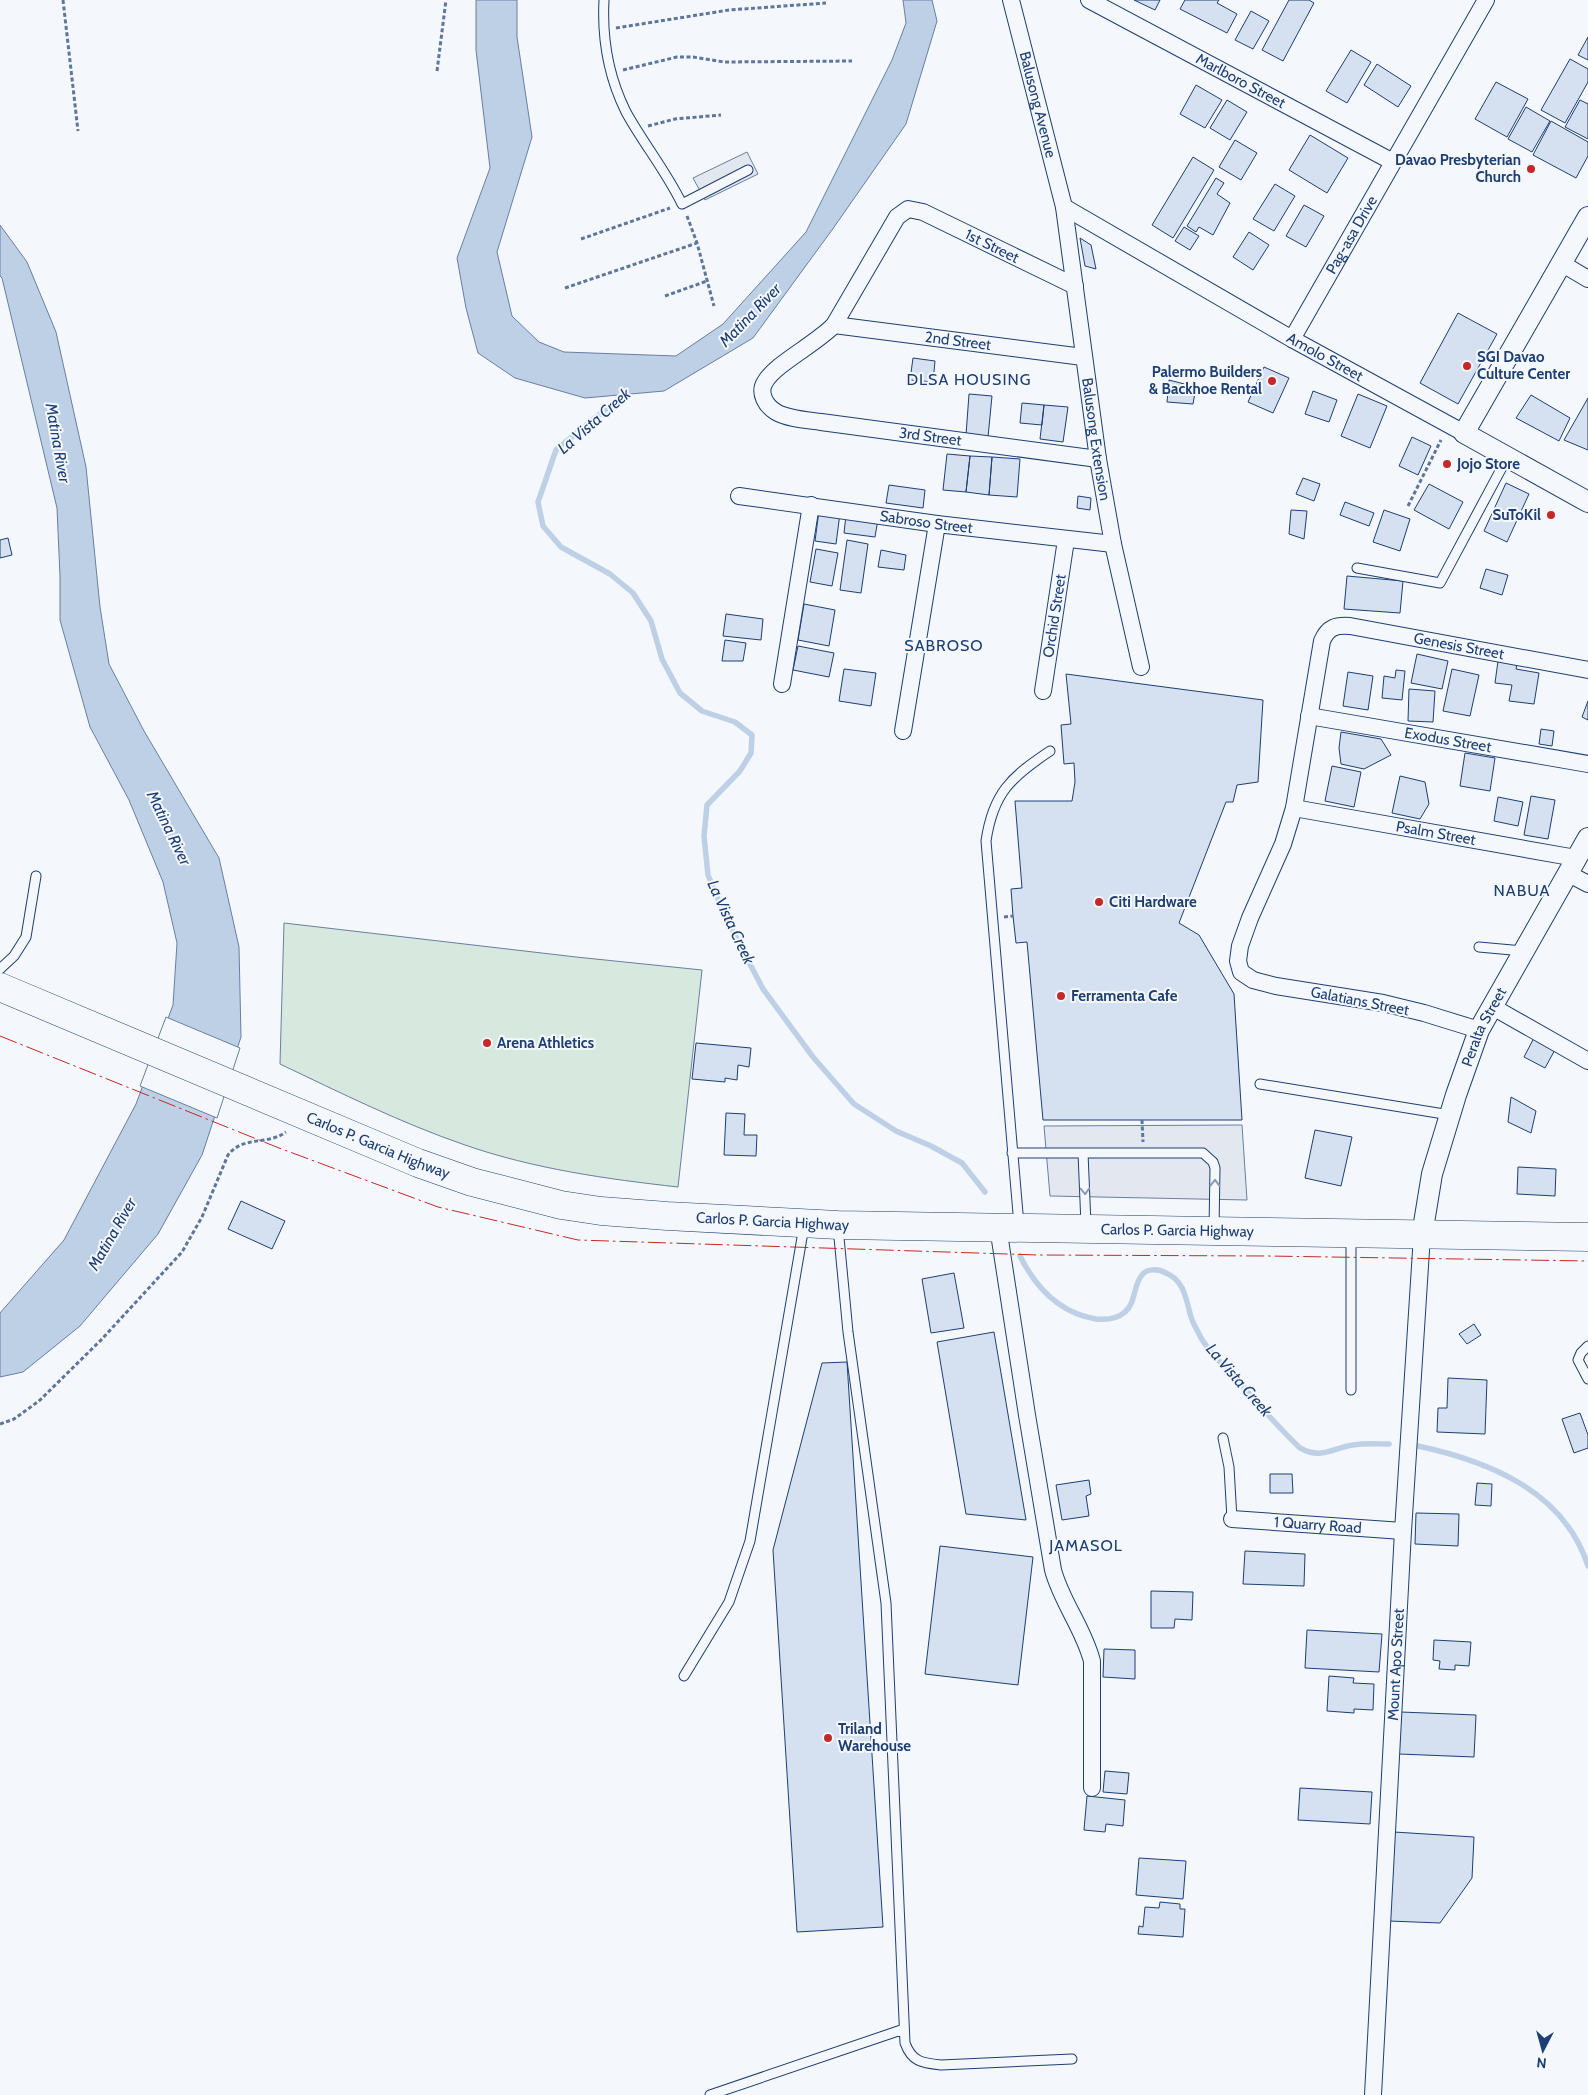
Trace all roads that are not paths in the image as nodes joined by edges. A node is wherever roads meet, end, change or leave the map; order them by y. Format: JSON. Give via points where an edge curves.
{"nodes":[{"id":1,"x":604,"y":0,"type":"edge"},
{"id":2,"x":1011,"y":0,"type":"edge"},
{"id":3,"x":1089,"y":0,"type":"edge"},
{"id":4,"x":1486,"y":0,"type":"edge"},
{"id":5,"x":1393,"y":162,"type":"junction"},
{"id":6,"x":748,"y":170,"type":"dead end"},
{"id":7,"x":1064,"y":207,"type":"junction"},
{"id":8,"x":1588,"y":217,"type":"edge"},
{"id":9,"x":1560,"y":263,"type":"junction"},
{"id":10,"x":1588,"y":279,"type":"edge"},
{"id":11,"x":1075,"y":286,"type":"junction"},
{"id":12,"x":834,"y":325,"type":"junction"},
{"id":13,"x":1292,"y":339,"type":"junction"},
{"id":14,"x":1083,"y":357,"type":"junction"},
{"id":15,"x":1456,"y":429,"type":"junction"},
{"id":16,"x":1507,"y":458,"type":"junction"},
{"id":17,"x":1098,"y":459,"type":"junction"},
{"id":18,"x":739,"y":496,"type":"dead end"},
{"id":19,"x":1588,"y":502,"type":"edge"},
{"id":20,"x":811,"y":505,"type":"junction"},
{"id":21,"x":937,"y":524,"type":"junction"},
{"id":22,"x":1066,"y":540,"type":"junction"},
{"id":23,"x":1114,"y":544,"type":"junction"},
{"id":24,"x":1358,"y":568,"type":"dead end"},
{"id":25,"x":1141,"y":667,"type":"dead end"},
{"id":26,"x":1588,"y":670,"type":"edge"},
{"id":27,"x":782,"y":684,"type":"dead end"},
{"id":28,"x":1043,"y":691,"type":"dead end"},
{"id":29,"x":1308,"y":716,"type":"junction"},
{"id":30,"x":903,"y":732,"type":"dead end"},
{"id":31,"x":1050,"y":751,"type":"dead end"},
{"id":32,"x":1588,"y":764,"type":"edge"},
{"id":33,"x":1294,"y":808,"type":"junction"},
{"id":34,"x":1588,"y":838,"type":"edge"},
{"id":35,"x":1572,"y":865,"type":"junction"},
{"id":36,"x":36,"y":876,"type":"dead end"},
{"id":37,"x":1588,"y":884,"type":"edge"},
{"id":38,"x":1479,"y":946,"type":"dead end"},
{"id":39,"x":1523,"y":950,"type":"junction"},
{"id":40,"x":3,"y":982,"type":"edge"},
{"id":41,"x":1491,"y":1006,"type":"junction"},
{"id":42,"x":1479,"y":1030,"type":"junction"},
{"id":43,"x":1588,"y":1061,"type":"edge"},
{"id":44,"x":1260,"y":1084,"type":"dead end"},
{"id":45,"x":1450,"y":1115,"type":"junction"},
{"id":46,"x":1012,"y":1153,"type":"junction"},
{"id":47,"x":1083,"y":1153,"type":"junction"},
{"id":48,"x":804,"y":1224,"type":"junction"},
{"id":49,"x":838,"y":1224,"type":"junction"},
{"id":50,"x":1009,"y":1228,"type":"junction"},
{"id":51,"x":1086,"y":1229,"type":"junction"},
{"id":52,"x":1214,"y":1231,"type":"junction"},
{"id":53,"x":1351,"y":1234,"type":"junction"},
{"id":54,"x":1422,"y":1235,"type":"junction"},
{"id":55,"x":1588,"y":1237,"type":"edge"},
{"id":56,"x":1588,"y":1346,"type":"edge"},
{"id":57,"x":1588,"y":1379,"type":"edge"},
{"id":58,"x":1351,"y":1390,"type":"dead end"},
{"id":59,"x":1223,"y":1438,"type":"dead end"},
{"id":60,"x":1232,"y":1519,"type":"joint"},
{"id":61,"x":1403,"y":1531,"type":"junction"},
{"id":62,"x":684,"y":1676,"type":"dead end"},
{"id":63,"x":1092,"y":1788,"type":"dead end"},
{"id":64,"x":904,"y":2029,"type":"junction"},
{"id":65,"x":1072,"y":2059,"type":"dead end"},
{"id":66,"x":710,"y":2095,"type":"edge"},
{"id":67,"x":1374,"y":2095,"type":"edge"}],
"edges":[{"from":1,"to":6,"type":"lane","via":[[604,29],[611,71],[626,111],[682,204]]},
{"from":2,"to":7,"type":"street","name":"Balusong Avenue"},
{"from":3,"to":5,"type":"street","name":"Marlboro Street"},
{"from":4,"to":5,"type":"street","name":"Pag-asa Drive"},
{"from":5,"to":13,"type":"street","name":"Pag-asa Drive"},
{"from":7,"to":11,"type":"street","name":"Balusong Extension"},
{"from":7,"to":13,"type":"street","name":"Amolo Street"},
{"from":8,"to":9,"type":"street"},
{"from":9,"to":10,"type":"street"},
{"from":9,"to":15,"type":"street"},
{"from":11,"to":12,"type":"street","name":"1st Street","via":[[923,212],[908,209],[897,217]]},
{"from":11,"to":14,"type":"street","name":"Balusong Extension"},
{"from":12,"to":14,"type":"street","name":"2nd Street"},
{"from":12,"to":17,"type":"street","name":"3rd Street","via":[[765,380],[762,392],[766,404],[776,412],[821,422]]},
{"from":13,"to":15,"type":"street","name":"Amolo Street"},
{"from":14,"to":17,"type":"street","name":"Balusong Extension"},
{"from":15,"to":16,"type":"street","name":"Amolo Street"},
{"from":16,"to":19,"type":"street","name":"Amolo Street"},
{"from":16,"to":24,"type":"lane","via":[[1440,583]]},
{"from":17,"to":23,"type":"street","name":"Balusong Extension"},
{"from":18,"to":20,"type":"street","name":"Sabroso Street"},
{"from":20,"to":21,"type":"street","name":"Sabroso Street"},
{"from":20,"to":27,"type":"street"},
{"from":21,"to":22,"type":"street","name":"Sabroso Street"},
{"from":21,"to":30,"type":"street"},
{"from":22,"to":23,"type":"street","name":"Sabroso Street"},
{"from":22,"to":28,"type":"street","name":"Orchid Street"},
{"from":23,"to":25,"type":"street","name":"Balusong Extension"},
{"from":26,"to":29,"type":"street","name":"Genesis Street","via":[[1338,625],[1330,628],[1322,641]]},
{"from":29,"to":32,"type":"street","name":"Exodus Street"},
{"from":29,"to":33,"type":"street"},
{"from":31,"to":46,"type":"lane","via":[[1010,782],[995,804],[986,841]]},
{"from":33,"to":35,"type":"street","name":"Psalm Street"},
{"from":33,"to":42,"type":"street","name":"Galatians Street","via":[[1283,844],[1240,946],[1238,961],[1241,972],[1253,980],[1276,986],[1383,1003]]},
{"from":34,"to":35,"type":"street","name":"Peralta Street"},
{"from":35,"to":37,"type":"street","name":"Psalm Street"},
{"from":35,"to":39,"type":"street","name":"Peralta Street"},
{"from":36,"to":40,"type":"lane","via":[[26,936]]},
{"from":38,"to":39,"type":"lane"},
{"from":39,"to":41,"type":"street","name":"Peralta Street"},
{"from":40,"to":48,"type":"highway","name":"Carlos P. Garcia Highway","via":[[302,1114],[472,1182],[561,1206]]},
{"from":41,"to":42,"type":"street","name":"Peralta Street"},
{"from":41,"to":43,"type":"street"},
{"from":42,"to":45,"type":"street","name":"Peralta Street"},
{"from":44,"to":45,"type":"lane"},
{"from":45,"to":54,"type":"street","name":"Peralta Street","via":[[1432,1174]]},
{"from":46,"to":47,"type":"lane"},
{"from":46,"to":50,"type":"lane"},
{"from":47,"to":51,"type":"lane","one_way":true},
{"from":52,"to":47,"type":"lane","one_way":true,"via":[[1215,1168],[1203,1153]]},
{"from":48,"to":49,"type":"highway","name":"Carlos P. Garcia Highway"},
{"from":48,"to":62,"type":"lane","via":[[750,1541],[729,1602]]},
{"from":49,"to":50,"type":"highway","name":"Carlos P. Garcia Highway"},
{"from":49,"to":64,"type":"lane","via":[[848,1332],[886,1603]]},
{"from":50,"to":51,"type":"highway","name":"Carlos P. Garcia Highway"},
{"from":50,"to":63,"type":"street","via":[[1027,1415],[1053,1570],[1058,1589],[1087,1643],[1092,1661]]},
{"from":51,"to":52,"type":"highway","name":"Carlos P. Garcia Highway"},
{"from":52,"to":53,"type":"highway","name":"Carlos P. Garcia Highway"},
{"from":53,"to":54,"type":"highway","name":"Carlos P. Garcia Highway"},
{"from":53,"to":58,"type":"lane"},
{"from":54,"to":55,"type":"highway","name":"Carlos P. Garcia Highway"},
{"from":54,"to":61,"type":"street","name":"Mount Apo Street"},
{"from":56,"to":57,"type":"lane","via":[[1578,1360]]},
{"from":59,"to":60,"type":"lane","via":[[1229,1467]]},
{"from":60,"to":61,"type":"street","name":"1 Quarry Road"},
{"from":61,"to":67,"type":"street","name":"Mount Apo Street"},
{"from":64,"to":65,"type":"lane","via":[[909,2054],[927,2064]]},
{"from":64,"to":66,"type":"lane"}]}
